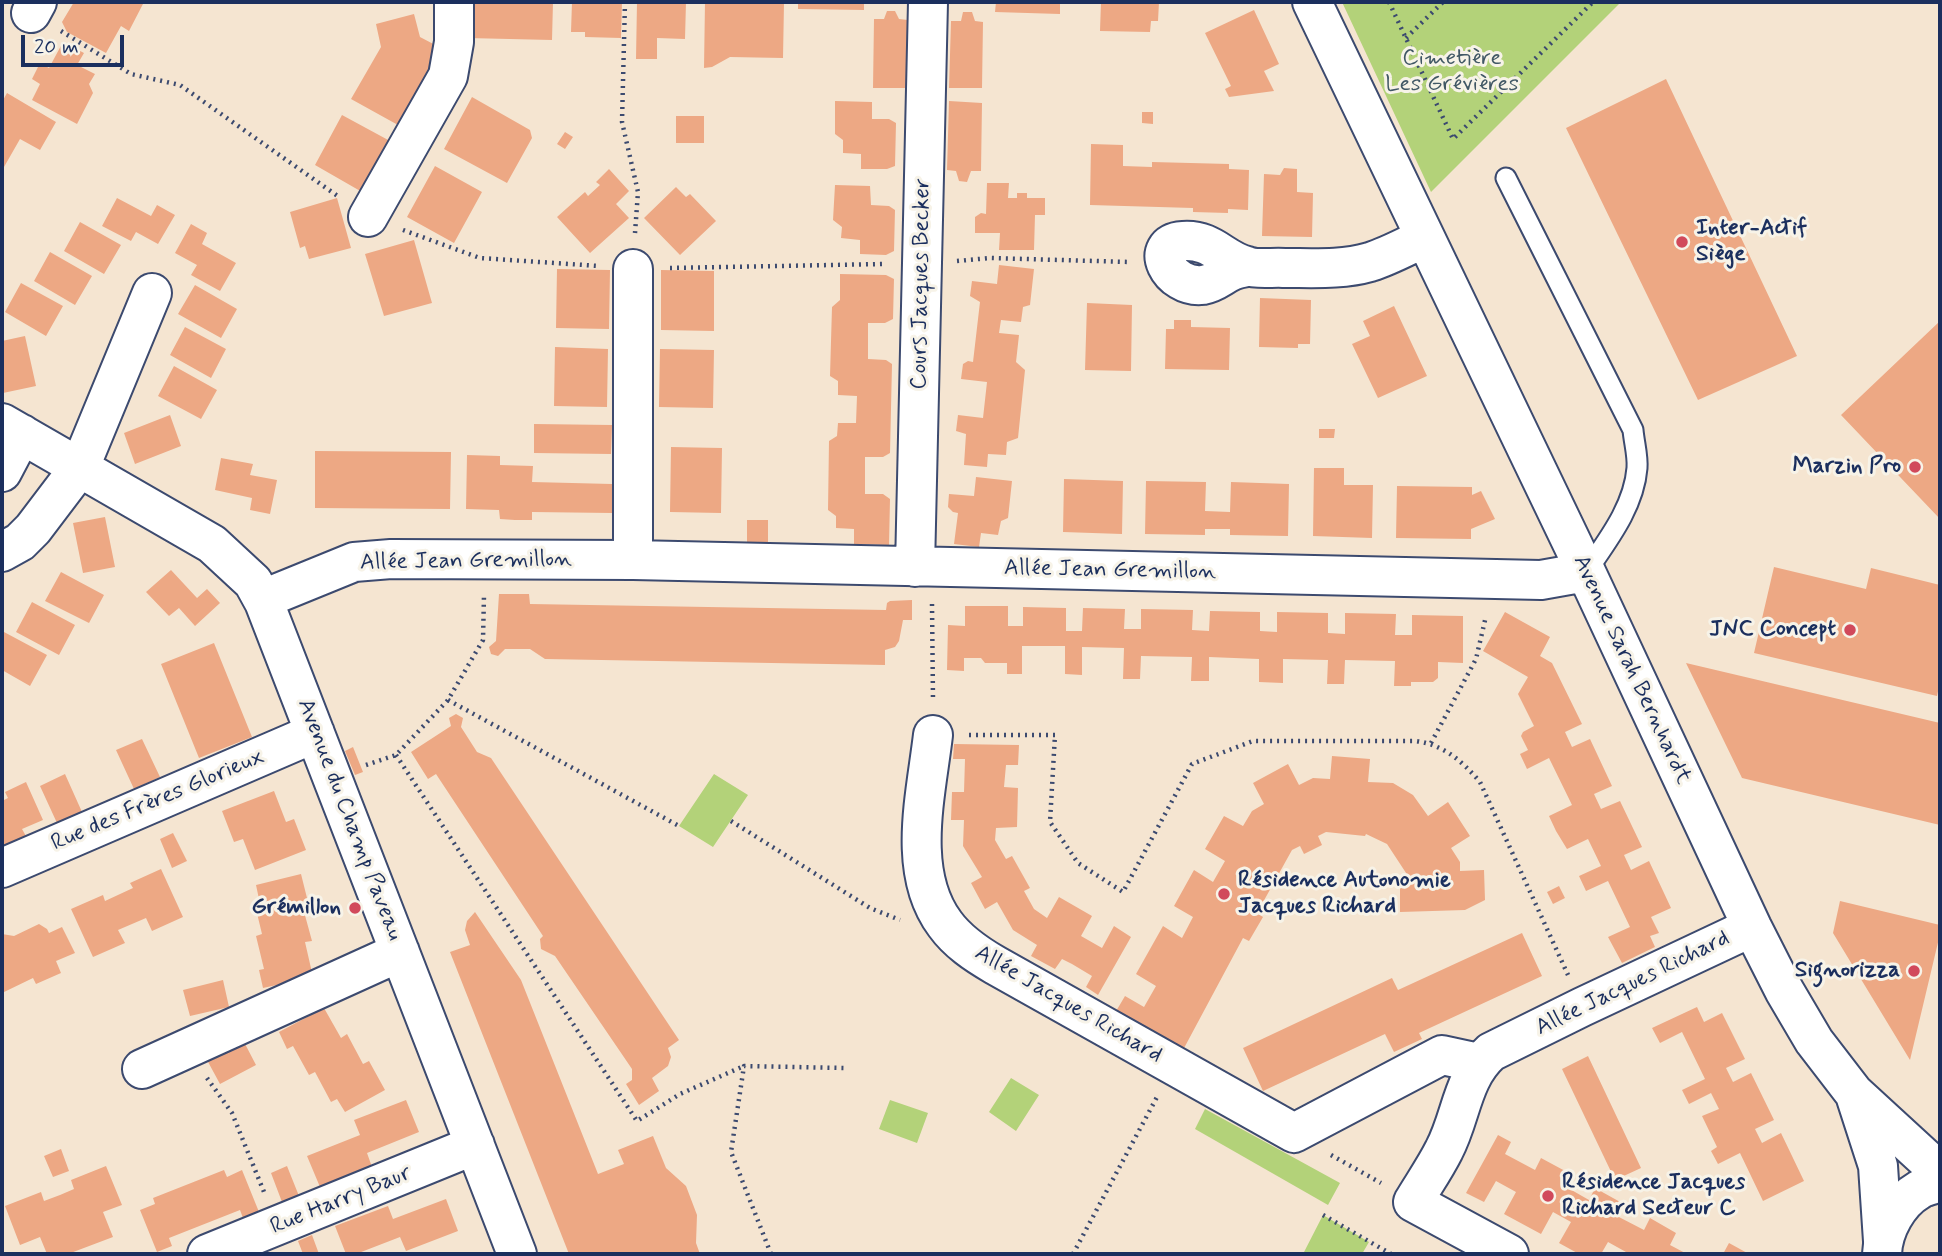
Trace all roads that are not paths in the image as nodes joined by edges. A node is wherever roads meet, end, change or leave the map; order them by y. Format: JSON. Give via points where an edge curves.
{"nodes":[{"id":1,"x":454,"y":2,"type":"edge"},
{"id":2,"x":928,"y":2,"type":"edge"},
{"id":3,"x":1312,"y":2,"type":"edge"},
{"id":4,"x":1506,"y":178,"type":"dead end"},
{"id":5,"x":368,"y":217,"type":"road end"},
{"id":6,"x":1424,"y":237,"type":"junction"},
{"id":7,"x":1165,"y":263,"type":"road end"},
{"id":8,"x":633,"y":269,"type":"road end"},
{"id":9,"x":152,"y":293,"type":"dead end"},
{"id":10,"x":12,"y":428,"type":"edge"},
{"id":11,"x":80,"y":467,"type":"junction"},
{"id":12,"x":2,"y":472,"type":"edge"},
{"id":13,"x":2,"y":552,"type":"edge"},
{"id":14,"x":633,"y":560,"type":"junction"},
{"id":15,"x":923,"y":567,"type":"junction"},
{"id":16,"x":1586,"y":572,"type":"junction"},
{"id":17,"x":264,"y":602,"type":"junction"},
{"id":18,"x":315,"y":733,"type":"junction"},
{"id":19,"x":933,"y":735,"type":"road end"},
{"id":20,"x":2,"y":868,"type":"edge"},
{"id":21,"x":1752,"y":927,"type":"junction"},
{"id":22,"x":400,"y":952,"type":"junction"},
{"id":23,"x":1479,"y":1063,"type":"junction"},
{"id":24,"x":142,"y":1069,"type":"dead end"},
{"id":25,"x":1854,"y":1093,"type":"junction"},
{"id":26,"x":475,"y":1146,"type":"junction"},
{"id":27,"x":1940,"y":1172,"type":"edge"},
{"id":28,"x":1940,"y":1182,"type":"edge"},
{"id":29,"x":1882,"y":1247,"type":"edge"},
{"id":30,"x":207,"y":1254,"type":"edge"},
{"id":31,"x":517,"y":1254,"type":"edge"},
{"id":32,"x":1509,"y":1254,"type":"edge"}],
"edges":[{"from":1,"to":5,"type":"street","via":[[448,76]]},
{"from":2,"to":15,"type":"street","name":"Cours Jacques Becker"},
{"from":3,"to":6,"type":"street","name":"Avenue Sarah Bernhardt"},
{"from":4,"to":16,"type":"lane","via":[[1633,430],[1637,467],[1631,496]]},
{"from":6,"to":7,"type":"street","via":[[1373,261],[1329,269],[1247,267],[1200,241],[1170,246]]},
{"from":6,"to":16,"type":"street","name":"Avenue Sarah Bernhardt"},
{"from":8,"to":14,"type":"street"},
{"from":9,"to":11,"type":"street"},
{"from":10,"to":11,"type":"street","name":"Avenue du Champ Paveau"},
{"from":10,"to":12,"type":"street","name":"Avenue du Champ Paveau"},
{"from":11,"to":13,"type":"street","via":[[33,529]]},
{"from":11,"to":17,"type":"street","name":"Avenue du Champ Paveau","via":[[212,544],[253,582]]},
{"from":14,"to":15,"type":"street","name":"Allée Jean Gremillon"},
{"from":14,"to":17,"type":"street","name":"Allée Jean Gremillon","via":[[354,562]]},
{"from":15,"to":16,"type":"street","name":"Allée Jean Gremillon","via":[[1541,580]]},
{"from":16,"to":21,"type":"street","name":"Avenue Sarah Bernhardt"},
{"from":17,"to":18,"type":"street","name":"Avenue du Champ Paveau"},
{"from":18,"to":20,"type":"street","name":"Rue des Frères Glorieux"},
{"from":18,"to":22,"type":"street","name":"Avenue du Champ Paveau"},
{"from":19,"to":23,"type":"street","name":"Allée Jacques Richard","via":[[922,839],[931,900],[966,947],[995,965],[1294,1133],[1441,1055]]},
{"from":21,"to":23,"type":"street","name":"Allée Jacques Richard","via":[[1491,1052]]},
{"from":21,"to":25,"type":"street","name":"Avenue Sarah Bernhardt","via":[[1814,1041]]},
{"from":22,"to":24,"type":"street"},
{"from":22,"to":26,"type":"street","name":"Avenue du Champ Paveau"},
{"from":23,"to":32,"type":"street","via":[[1444,1149],[1413,1202]]},
{"from":25,"to":27,"type":"street","name":"Avenue Sarah Bernhardt"},
{"from":25,"to":29,"type":"street","name":"Avenue Sarah Bernhardt","via":[[1878,1166]]},
{"from":26,"to":30,"type":"street","name":"Rue Harry Baur"},
{"from":26,"to":31,"type":"street","name":"Avenue du Champ Paveau"},
{"from":28,"to":29,"type":"street","name":"Avenue Sarah Bernhardt","via":[[1919,1190],[1896,1212]]}]}
